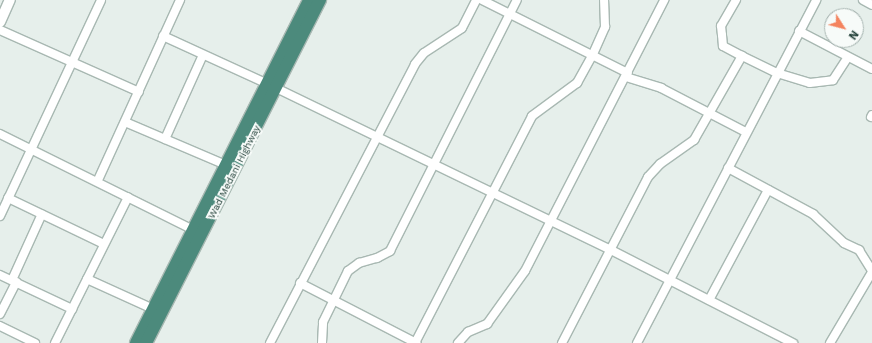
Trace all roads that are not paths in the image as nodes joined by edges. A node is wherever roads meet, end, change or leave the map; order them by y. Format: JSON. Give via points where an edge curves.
{"nodes":[{"id":1,"x":10,"y":0,"type":"edge"},
{"id":2,"x":101,"y":0,"type":"edge"},
{"id":3,"x":180,"y":0,"type":"edge"},
{"id":4,"x":309,"y":0,"type":"edge"},
{"id":5,"x":320,"y":0,"type":"edge"},
{"id":6,"x":476,"y":0,"type":"edge"},
{"id":7,"x":482,"y":0,"type":"edge"},
{"id":8,"x":517,"y":0,"type":"edge"},
{"id":9,"x":604,"y":0,"type":"edge"},
{"id":10,"x":664,"y":0,"type":"edge"},
{"id":11,"x":736,"y":0,"type":"edge"},
{"id":12,"x":816,"y":0,"type":"edge"},
{"id":13,"x":863,"y":0,"type":"edge"},
{"id":14,"x":872,"y":5,"type":"edge"},
{"id":15,"x":510,"y":14,"type":"junction"},
{"id":16,"x":0,"y":22,"type":"edge"},
{"id":17,"x":0,"y":30,"type":"edge"},
{"id":18,"x":799,"y":31,"type":"junction"},
{"id":19,"x":163,"y":36,"type":"junction"},
{"id":20,"x":203,"y":54,"type":"junction"},
{"id":21,"x":593,"y":54,"type":"junction"},
{"id":22,"x":742,"y":56,"type":"junction"},
{"id":23,"x":848,"y":57,"type":"junction"},
{"id":24,"x":73,"y":62,"type":"junction"},
{"id":25,"x":872,"y":69,"type":"edge"},
{"id":26,"x":777,"y":73,"type":"junction"},
{"id":27,"x":627,"y":75,"type":"junction"},
{"id":28,"x":272,"y":86,"type":"junction"},
{"id":29,"x":138,"y":92,"type":"junction"},
{"id":30,"x":710,"y":113,"type":"junction"},
{"id":31,"x":125,"y":122,"type":"junction"},
{"id":32,"x":746,"y":132,"type":"junction"},
{"id":33,"x":0,"y":134,"type":"edge"},
{"id":34,"x":376,"y":136,"type":"junction"},
{"id":35,"x":165,"y":139,"type":"junction"},
{"id":36,"x":31,"y":148,"type":"junction"},
{"id":37,"x":226,"y":165,"type":"junction"},
{"id":38,"x":435,"y":166,"type":"junction"},
{"id":39,"x":728,"y":168,"type":"junction"},
{"id":40,"x":98,"y":180,"type":"junction"},
{"id":41,"x":768,"y":190,"type":"junction"},
{"id":42,"x":492,"y":193,"type":"junction"},
{"id":43,"x":128,"y":197,"type":"junction"},
{"id":44,"x":8,"y":198,"type":"junction"},
{"id":45,"x":42,"y":214,"type":"junction"},
{"id":46,"x":0,"y":216,"type":"edge"},
{"id":47,"x":552,"y":221,"type":"junction"},
{"id":48,"x":194,"y":230,"type":"junction"},
{"id":49,"x":104,"y":244,"type":"junction"},
{"id":50,"x":609,"y":249,"type":"junction"},
{"id":51,"x":872,"y":272,"type":"edge"},
{"id":52,"x":0,"y":275,"type":"edge"},
{"id":53,"x":86,"y":280,"type":"junction"},
{"id":54,"x":669,"y":280,"type":"junction"},
{"id":55,"x":14,"y":281,"type":"junction"},
{"id":56,"x":300,"y":283,"type":"junction"},
{"id":57,"x":333,"y":300,"type":"junction"},
{"id":58,"x":709,"y":300,"type":"junction"},
{"id":59,"x":72,"y":309,"type":"junction"},
{"id":60,"x":153,"y":309,"type":"junction"},
{"id":61,"x":0,"y":314,"type":"edge"},
{"id":62,"x":0,"y":326,"type":"edge"},
{"id":63,"x":35,"y":343,"type":"edge"},
{"id":64,"x":55,"y":343,"type":"edge"},
{"id":65,"x":136,"y":343,"type":"edge"},
{"id":66,"x":146,"y":343,"type":"edge"},
{"id":67,"x":270,"y":343,"type":"edge"},
{"id":68,"x":322,"y":343,"type":"edge"},
{"id":69,"x":415,"y":343,"type":"edge"},
{"id":70,"x":458,"y":343,"type":"edge"},
{"id":71,"x":562,"y":343,"type":"edge"},
{"id":72,"x":638,"y":343,"type":"edge"},
{"id":73,"x":793,"y":343,"type":"edge"},
{"id":74,"x":830,"y":343,"type":"edge"}],
"edges":[{"from":1,"to":16,"type":"street"},
{"from":2,"to":24,"type":"street"},
{"from":3,"to":19,"type":"street"},
{"from":4,"to":28,"type":"highway","name":"Wad Medani Highway"},
{"from":5,"to":28,"type":"highway","name":"Wad Medani Highway"},
{"from":6,"to":34,"type":"street","via":[[462,28],[419,58]]},
{"from":7,"to":15,"type":"street"},
{"from":8,"to":15,"type":"street"},
{"from":9,"to":21,"type":"street","via":[[605,27]]},
{"from":10,"to":27,"type":"street"},
{"from":11,"to":22,"type":"street","via":[[721,26],[723,46]]},
{"from":12,"to":18,"type":"street"},
{"from":13,"to":14,"type":"street"},
{"from":15,"to":21,"type":"street"},
{"from":15,"to":38,"type":"street"},
{"from":17,"to":24,"type":"street"},
{"from":18,"to":23,"type":"street"},
{"from":18,"to":26,"type":"street"},
{"from":19,"to":20,"type":"street"},
{"from":19,"to":29,"type":"street"},
{"from":20,"to":28,"type":"street"},
{"from":20,"to":35,"type":"street"},
{"from":21,"to":27,"type":"street"},
{"from":21,"to":42,"type":"street","via":[[577,83],[532,116]]},
{"from":22,"to":26,"type":"street"},
{"from":22,"to":30,"type":"street"},
{"from":23,"to":25,"type":"street"},
{"from":23,"to":26,"type":"street","via":[[833,80],[810,83]]},
{"from":24,"to":29,"type":"street"},
{"from":24,"to":36,"type":"street"},
{"from":26,"to":32,"type":"street"},
{"from":27,"to":30,"type":"street","via":[[661,88]]},
{"from":27,"to":47,"type":"street"},
{"from":28,"to":34,"type":"street"},
{"from":28,"to":37,"type":"highway","name":"Wad Medani Highway"},
{"from":28,"to":66,"type":"highway","name":"Wad Medani Highway"},
{"from":29,"to":31,"type":"street"},
{"from":30,"to":32,"type":"street"},
{"from":30,"to":50,"type":"street","via":[[691,143],[650,173]]},
{"from":31,"to":35,"type":"street"},
{"from":31,"to":40,"type":"street"},
{"from":32,"to":39,"type":"street"},
{"from":33,"to":36,"type":"street"},
{"from":34,"to":38,"type":"street"},
{"from":34,"to":56,"type":"street"},
{"from":35,"to":37,"type":"street"},
{"from":36,"to":40,"type":"street"},
{"from":36,"to":44,"type":"street"},
{"from":37,"to":48,"type":"highway","name":"Wad Medani Highway"},
{"from":38,"to":42,"type":"street"},
{"from":38,"to":57,"type":"street","via":[[390,251],[353,266]]},
{"from":39,"to":41,"type":"street"},
{"from":39,"to":54,"type":"street"},
{"from":40,"to":43,"type":"street"},
{"from":41,"to":51,"type":"street","via":[[813,214],[844,243],[858,250]]},
{"from":41,"to":58,"type":"street"},
{"from":42,"to":47,"type":"street"},
{"from":42,"to":69,"type":"street"},
{"from":43,"to":48,"type":"street"},
{"from":43,"to":49,"type":"street"},
{"from":44,"to":45,"type":"street"},
{"from":44,"to":46,"type":"street"},
{"from":45,"to":49,"type":"street"},
{"from":45,"to":55,"type":"street"},
{"from":47,"to":50,"type":"street"},
{"from":47,"to":70,"type":"street","via":[[525,271],[487,324],[468,332]]},
{"from":48,"to":60,"type":"highway","name":"Wad Medani Highway"},
{"from":49,"to":53,"type":"street"},
{"from":50,"to":54,"type":"street"},
{"from":50,"to":71,"type":"street"},
{"from":51,"to":74,"type":"street"},
{"from":52,"to":55,"type":"street"},
{"from":53,"to":59,"type":"street"},
{"from":53,"to":60,"type":"street"},
{"from":54,"to":58,"type":"street"},
{"from":54,"to":72,"type":"street"},
{"from":55,"to":59,"type":"street"},
{"from":55,"to":61,"type":"street"},
{"from":56,"to":57,"type":"street"},
{"from":56,"to":67,"type":"street"},
{"from":57,"to":68,"type":"street","via":[[322,327]]},
{"from":57,"to":69,"type":"street"},
{"from":58,"to":73,"type":"street"},
{"from":59,"to":64,"type":"street"},
{"from":60,"to":65,"type":"highway","name":"Wad Medani Highway"},
{"from":62,"to":63,"type":"street"}]}
